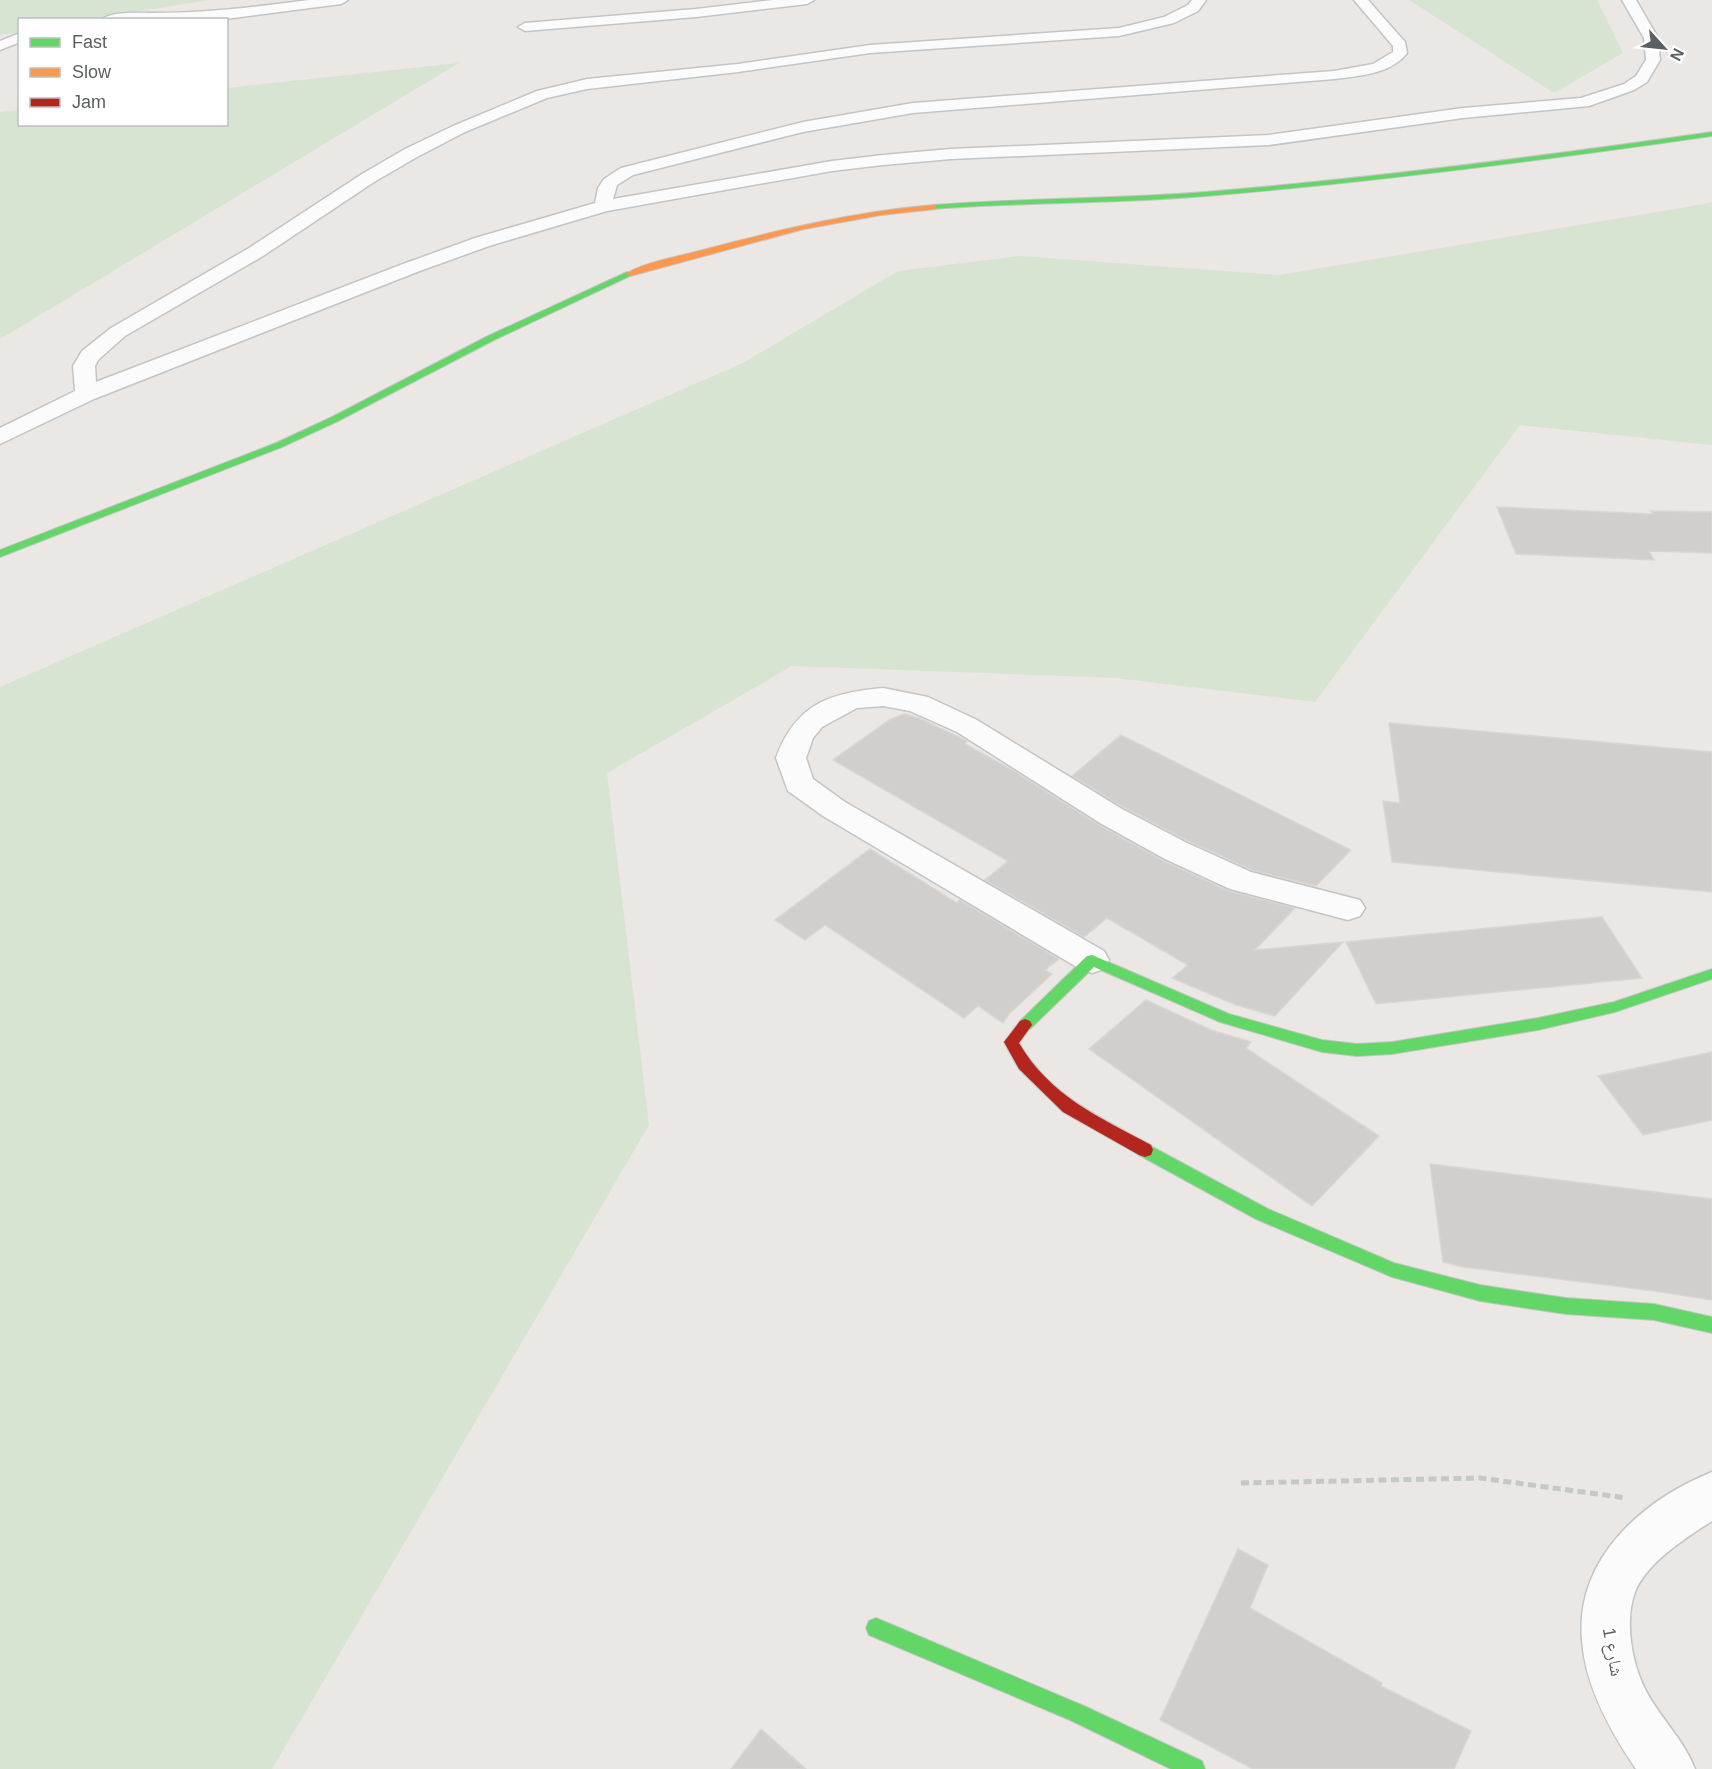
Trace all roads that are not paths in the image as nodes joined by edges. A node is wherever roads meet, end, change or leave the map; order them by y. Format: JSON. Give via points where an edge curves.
{"nodes":[{"id":1,"x":342,"y":0,"type":"edge"},
{"id":2,"x":807,"y":0,"type":"edge"},
{"id":3,"x":1198,"y":0,"type":"edge"},
{"id":4,"x":1361,"y":0,"type":"edge"},
{"id":5,"x":1629,"y":0,"type":"edge"},
{"id":6,"x":131,"y":18,"type":"edge"},
{"id":7,"x":525,"y":27,"type":"dead end"},
{"id":8,"x":18,"y":38,"type":"edge"},
{"id":9,"x":0,"y":46,"type":"edge"},
{"id":10,"x":1712,"y":134,"type":"edge"},
{"id":11,"x":604,"y":206,"type":"junction"},
{"id":12,"x":86,"y":394,"type":"junction"},
{"id":13,"x":0,"y":437,"type":"edge"},
{"id":14,"x":0,"y":554,"type":"edge"},
{"id":15,"x":1348,"y":908,"type":"dead end"},
{"id":16,"x":1092,"y":960,"type":"junction"},
{"id":17,"x":1712,"y":974,"type":"edge"},
{"id":18,"x":1712,"y":1325,"type":"edge"},
{"id":19,"x":1701,"y":1501,"type":"edge"},
{"id":20,"x":876,"y":1628,"type":"dead end"},
{"id":21,"x":1654,"y":1762,"type":"edge"},
{"id":22,"x":1194,"y":1769,"type":"edge"}],
"edges":[{"from":1,"to":6,"type":"street","via":[[205,17]]},
{"from":2,"to":7,"type":"street"},
{"from":3,"to":12,"type":"street","via":[[1193,8],[1169,21],[1119,32],[880,48],[587,84],[542,94],[411,153],[228,269],[118,332],[84,366]]},
{"from":4,"to":11,"type":"street","via":[[1400,45],[1400,53],[1393,61],[1324,76],[958,103],[860,115],[712,147],[621,173],[604,190]]},
{"from":5,"to":11,"type":"street","via":[[1651,38],[1653,60],[1642,79],[1614,94],[1583,103],[1463,113],[1269,140],[883,160]]},
{"from":8,"to":9,"type":"street"},
{"from":10,"to":14,"type":"street","via":[[1568,155],[1205,194],[932,206],[791,229],[626,276],[491,338],[279,445]]},
{"from":11,"to":12,"type":"street","via":[[482,242]]},
{"from":12,"to":13,"type":"street"},
{"from":15,"to":16,"type":"street","via":[[1242,881],[1176,851],[1111,816],[967,726],[918,703],[883,697],[850,700],[812,721],[799,736],[791,758],[799,784],[834,809]]},
{"from":16,"to":17,"type":"street","via":[[1225,1018],[1322,1046],[1357,1050],[1538,1024],[1615,1007]]},
{"from":16,"to":18,"type":"street","via":[[1011,1042],[1024,1065],[1068,1108],[1262,1214],[1392,1270],[1480,1293],[1566,1306],[1654,1312]]},
{"from":19,"to":21,"type":"street","name":"شارع 1","via":[[1645,1542],[1611,1591],[1606,1628],[1612,1666],[1626,1709]]},
{"from":20,"to":22,"type":"street","via":[[1077,1713]]}]}
